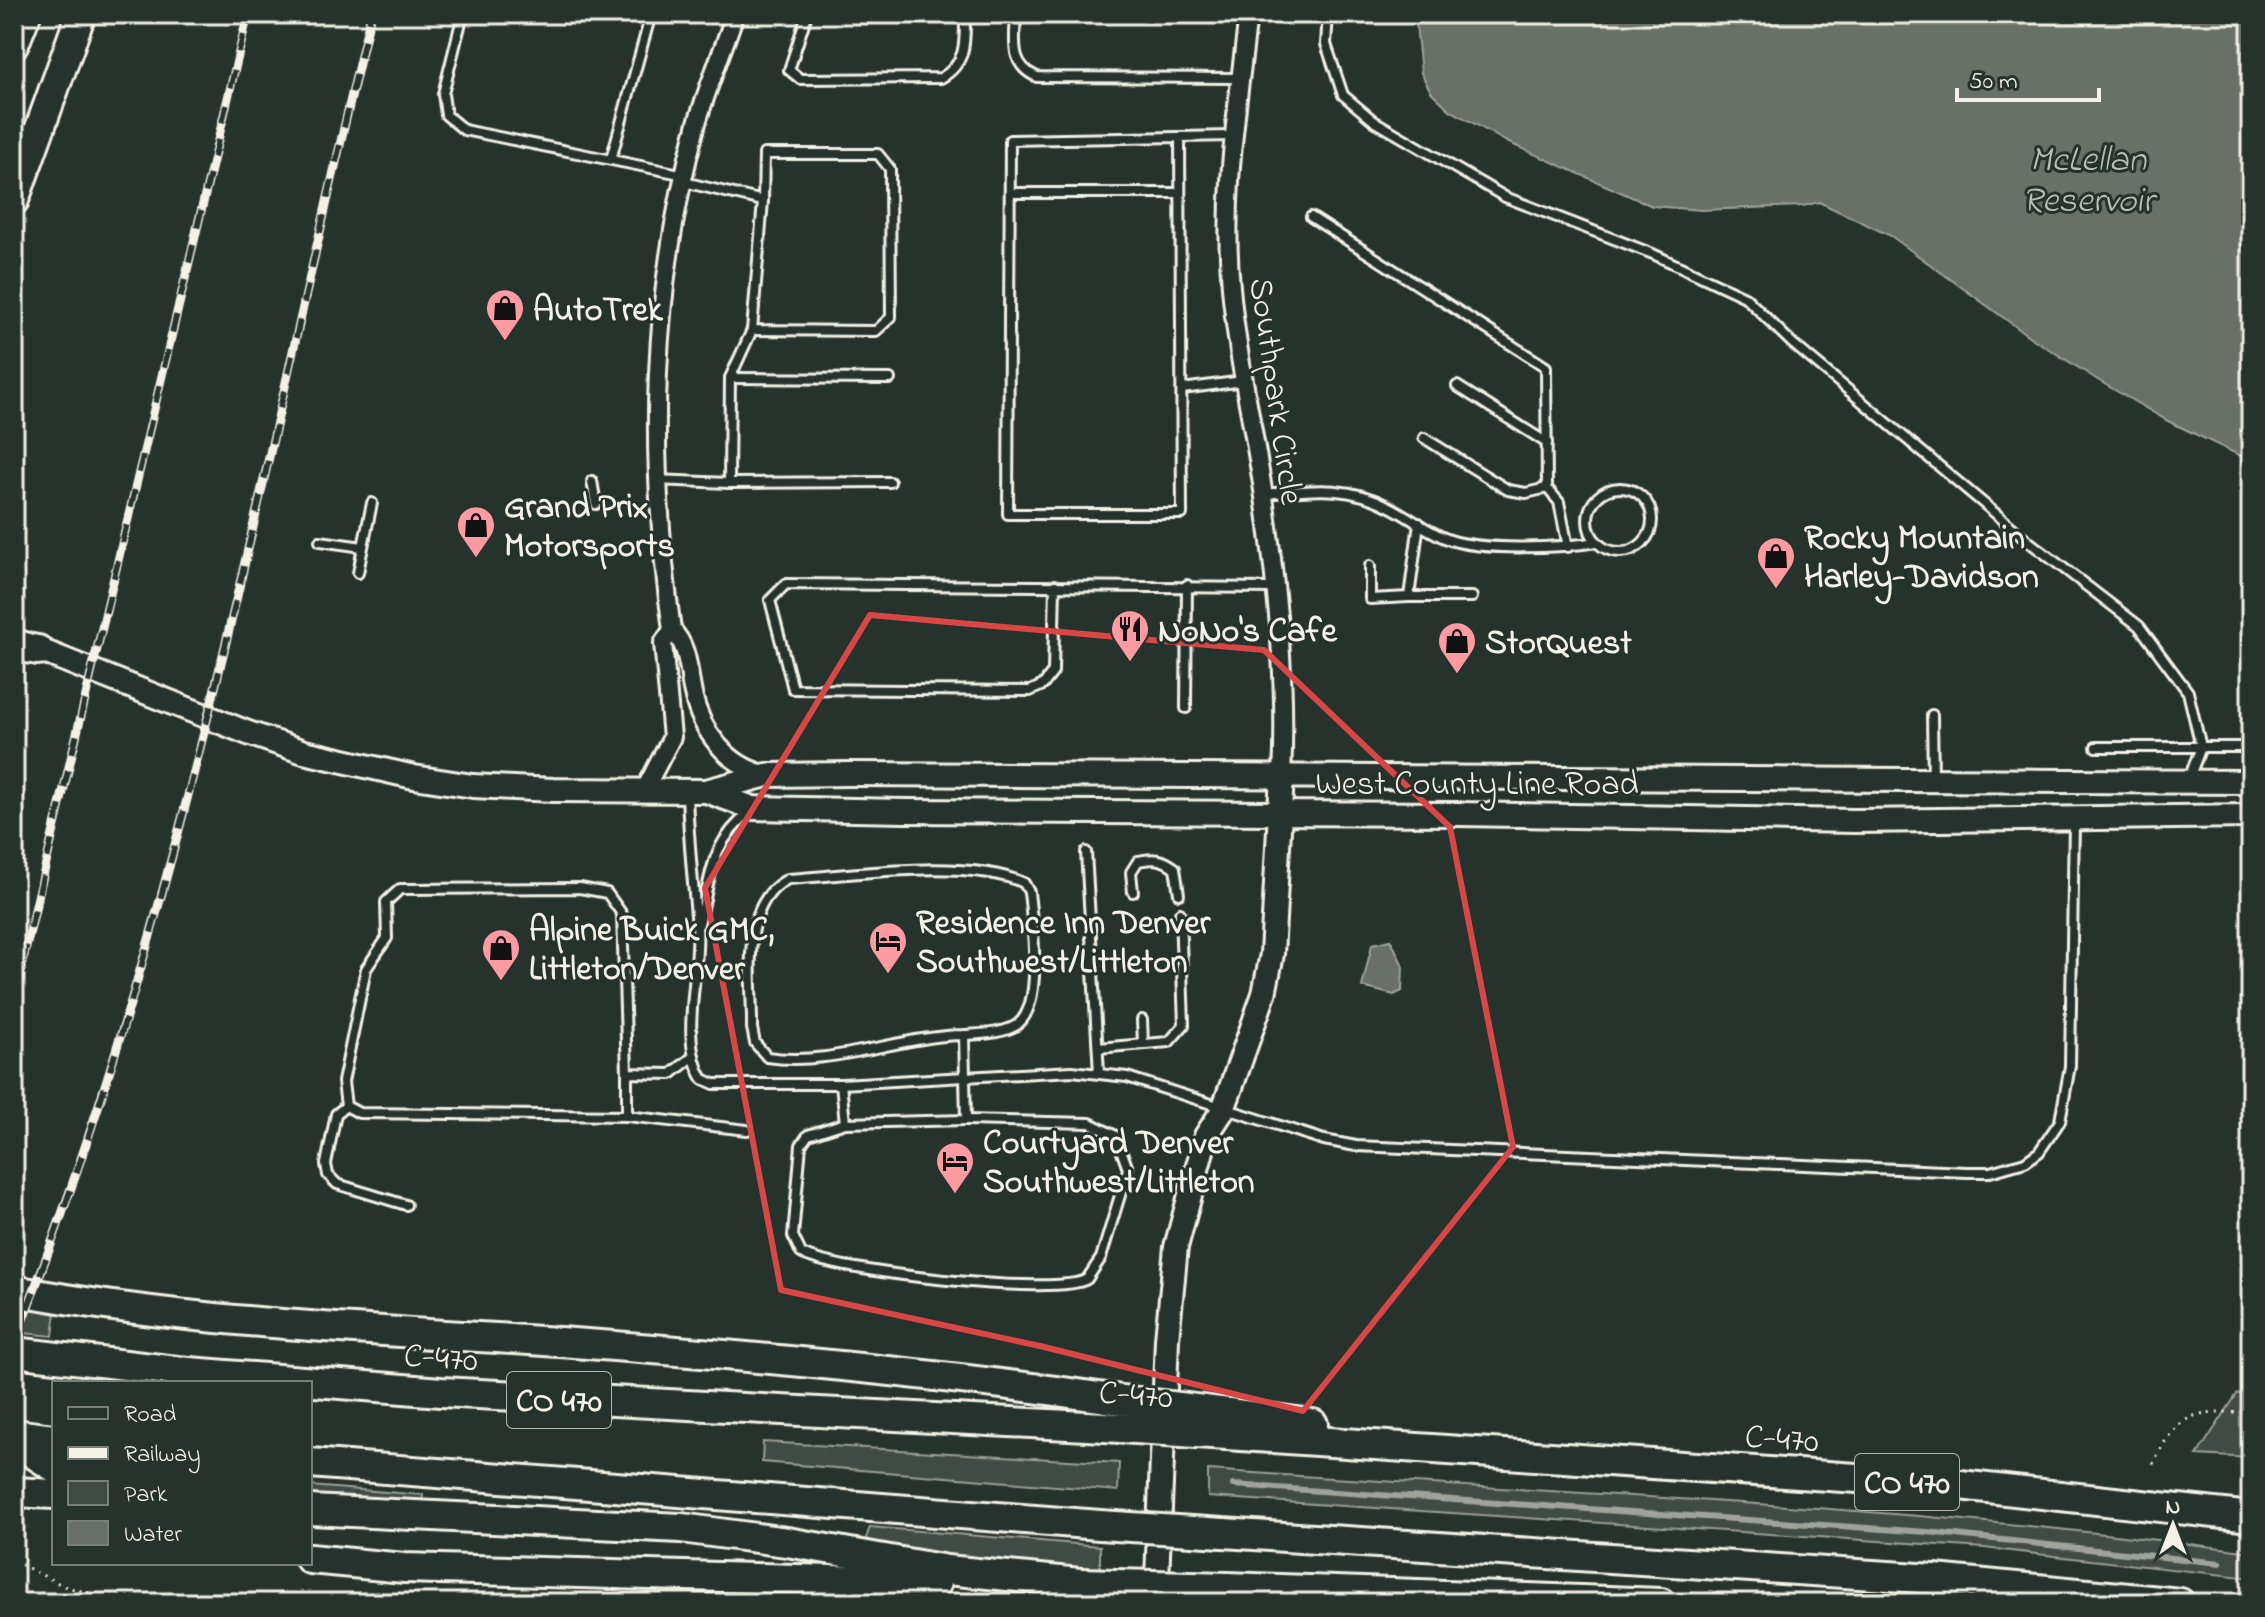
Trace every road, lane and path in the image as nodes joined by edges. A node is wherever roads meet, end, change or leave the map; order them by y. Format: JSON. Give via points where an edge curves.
{"nodes":[{"id":1,"x":26,"y":14,"type":"edge"},
{"id":2,"x":81,"y":14,"type":"edge"},
{"id":3,"x":463,"y":14,"type":"edge"},
{"id":4,"x":651,"y":14,"type":"edge"},
{"id":5,"x":735,"y":14,"type":"edge"},
{"id":6,"x":807,"y":14,"type":"edge"},
{"id":7,"x":965,"y":14,"type":"edge"},
{"id":8,"x":1016,"y":14,"type":"edge"},
{"id":9,"x":1248,"y":14,"type":"edge"},
{"id":10,"x":1328,"y":14,"type":"edge"},
{"id":11,"x":14,"y":44,"type":"edge"},
{"id":12,"x":1239,"y":78,"type":"junction"},
{"id":13,"x":1234,"y":136,"type":"junction"},
{"id":14,"x":1180,"y":137,"type":"junction"},
{"id":15,"x":611,"y":159,"type":"junction"},
{"id":16,"x":685,"y":179,"type":"junction"},
{"id":17,"x":1010,"y":193,"type":"junction"},
{"id":18,"x":1180,"y":193,"type":"junction"},
{"id":19,"x":14,"y":200,"type":"edge"},
{"id":20,"x":763,"y":201,"type":"junction"},
{"id":21,"x":1311,"y":217,"type":"dead end"},
{"id":22,"x":752,"y":330,"type":"junction"},
{"id":23,"x":730,"y":378,"type":"junction"},
{"id":24,"x":890,"y":379,"type":"dead end"},
{"id":25,"x":1243,"y":381,"type":"junction"},
{"id":26,"x":1457,"y":386,"type":"dead end"},
{"id":27,"x":1182,"y":389,"type":"junction"},
{"id":28,"x":1424,"y":438,"type":"dead end"},
{"id":29,"x":1547,"y":443,"type":"junction"},
{"id":30,"x":655,"y":480,"type":"junction"},
{"id":31,"x":592,"y":481,"type":"dead end"},
{"id":32,"x":890,"y":482,"type":"dead end"},
{"id":33,"x":729,"y":483,"type":"junction"},
{"id":34,"x":1547,"y":488,"type":"junction"},
{"id":35,"x":1263,"y":494,"type":"junction"},
{"id":36,"x":372,"y":503,"type":"dead end"},
{"id":37,"x":596,"y":504,"type":"dead end"},
{"id":38,"x":1419,"y":523,"type":"junction"},
{"id":39,"x":320,"y":541,"type":"dead end"},
{"id":40,"x":1597,"y":542,"type":"junction"},
{"id":41,"x":363,"y":547,"type":"junction"},
{"id":42,"x":1568,"y":547,"type":"junction"},
{"id":43,"x":1370,"y":566,"type":"dead end"},
{"id":44,"x":358,"y":573,"type":"dead end"},
{"id":45,"x":1055,"y":585,"type":"junction"},
{"id":46,"x":1187,"y":585,"type":"junction"},
{"id":47,"x":1274,"y":588,"type":"junction"},
{"id":48,"x":1409,"y":597,"type":"junction"},
{"id":49,"x":1472,"y":597,"type":"dead end"},
{"id":50,"x":672,"y":630,"type":"junction"},
{"id":51,"x":22,"y":645,"type":"edge"},
{"id":52,"x":1186,"y":708,"type":"dead end"},
{"id":53,"x":1932,"y":715,"type":"dead end"},
{"id":54,"x":2096,"y":747,"type":"dead end"},
{"id":55,"x":2201,"y":747,"type":"junction"},
{"id":56,"x":2251,"y":747,"type":"edge"},
{"id":57,"x":767,"y":775,"type":"junction"},
{"id":58,"x":1282,"y":776,"type":"junction"},
{"id":59,"x":1933,"y":782,"type":"junction"},
{"id":60,"x":2187,"y":782,"type":"junction"},
{"id":61,"x":2251,"y":782,"type":"edge"},
{"id":62,"x":645,"y":789,"type":"junction"},
{"id":63,"x":697,"y":791,"type":"junction"},
{"id":64,"x":753,"y":808,"type":"junction"},
{"id":65,"x":1279,"y":815,"type":"junction"},
{"id":66,"x":2251,"y":816,"type":"edge"},
{"id":67,"x":2073,"y":819,"type":"junction"},
{"id":68,"x":1086,"y":852,"type":"dead end"},
{"id":69,"x":1133,"y":892,"type":"dead end"},
{"id":70,"x":1179,"y":894,"type":"dead end"},
{"id":71,"x":1180,"y":913,"type":"dead end"},
{"id":72,"x":697,"y":929,"type":"junction"},
{"id":73,"x":1142,"y":1020,"type":"dead end"},
{"id":74,"x":964,"y":1035,"type":"junction"},
{"id":75,"x":1143,"y":1044,"type":"junction"},
{"id":76,"x":1098,"y":1048,"type":"junction"},
{"id":77,"x":694,"y":1056,"type":"junction"},
{"id":78,"x":627,"y":1073,"type":"junction"},
{"id":79,"x":1099,"y":1073,"type":"junction"},
{"id":80,"x":966,"y":1076,"type":"junction"},
{"id":81,"x":841,"y":1084,"type":"junction"},
{"id":82,"x":346,"y":1106,"type":"junction"},
{"id":83,"x":1223,"y":1110,"type":"junction"},
{"id":84,"x":627,"y":1116,"type":"junction"},
{"id":85,"x":966,"y":1120,"type":"junction"},
{"id":86,"x":845,"y":1123,"type":"junction"},
{"id":87,"x":747,"y":1130,"type":"dead end"},
{"id":88,"x":406,"y":1205,"type":"dead end"},
{"id":89,"x":14,"y":1290,"type":"edge"},
{"id":90,"x":14,"y":1352,"type":"edge"},
{"id":91,"x":303,"y":1381,"type":"edge"},
{"id":92,"x":312,"y":1382,"type":"edge"},
{"id":93,"x":2251,"y":1414,"type":"edge"},
{"id":94,"x":1228,"y":1424,"type":"junction"},
{"id":95,"x":14,"y":1434,"type":"edge"},
{"id":96,"x":52,"y":1439,"type":"edge"},
{"id":97,"x":14,"y":1441,"type":"edge"},
{"id":98,"x":312,"y":1463,"type":"edge"},
{"id":99,"x":2153,"y":1464,"type":"dead end"},
{"id":100,"x":52,"y":1466,"type":"edge"},
{"id":101,"x":14,"y":1492,"type":"edge"},
{"id":102,"x":52,"y":1494,"type":"edge"},
{"id":103,"x":312,"y":1510,"type":"edge"},
{"id":104,"x":2251,"y":1517,"type":"edge"},
{"id":105,"x":312,"y":1559,"type":"edge"},
{"id":106,"x":14,"y":1561,"type":"edge"},
{"id":107,"x":1080,"y":1583,"type":"junction"},
{"id":108,"x":271,"y":1603,"type":"edge"},
{"id":109,"x":1156,"y":1603,"type":"edge"},
{"id":110,"x":1661,"y":1603,"type":"edge"},
{"id":111,"x":2180,"y":1603,"type":"edge"}],
"edges":[{"from":1,"to":11,"type":"highway"},
{"from":2,"to":19,"type":"highway"},
{"from":3,"to":15,"type":"lane","via":[[443,94],[446,115],[464,130]]},
{"from":4,"to":15,"type":"lane"},
{"from":5,"to":16,"type":"street","via":[[697,123]]},
{"from":6,"to":7,"type":"lane","via":[[789,70],[800,79],[941,78],[955,70],[965,53]]},
{"from":8,"to":12,"type":"lane","via":[[1015,58],[1024,72],[1037,77]]},
{"from":9,"to":12,"type":"street","name":"Southpark Circle"},
{"from":10,"to":55,"type":"lane","via":[[1326,44],[1343,95],[1374,121],[1505,197],[1653,254],[1745,297],[1792,343],[2032,544],[2139,626],[2188,692]]},
{"from":12,"to":13,"type":"street","name":"Southpark Circle"},
{"from":13,"to":14,"type":"lane"},
{"from":13,"to":25,"type":"street","name":"Southpark Circle","via":[[1228,246]]},
{"from":14,"to":17,"type":"lane","via":[[1010,140]]},
{"from":14,"to":18,"type":"lane"},
{"from":15,"to":16,"type":"lane"},
{"from":16,"to":20,"type":"lane"},
{"from":16,"to":30,"type":"street","via":[[656,364]]},
{"from":17,"to":18,"type":"lane"},
{"from":17,"to":27,"type":"lane","via":[[1008,514],[1182,514]]},
{"from":18,"to":27,"type":"lane"},
{"from":20,"to":22,"type":"lane"},
{"from":20,"to":22,"type":"lane","via":[[764,154],[878,154],[890,169],[891,317],[876,331]]},
{"from":21,"to":29,"type":"lane","via":[[1546,367]]},
{"from":22,"to":23,"type":"lane"},
{"from":23,"to":24,"type":"lane"},
{"from":23,"to":33,"type":"lane"},
{"from":25,"to":27,"type":"lane"},
{"from":25,"to":35,"type":"street","name":"Southpark Circle"},
{"from":26,"to":29,"type":"lane"},
{"from":28,"to":34,"type":"lane","via":[[1508,490]]},
{"from":29,"to":34,"type":"lane"},
{"from":30,"to":33,"type":"lane"},
{"from":30,"to":50,"type":"street"},
{"from":31,"to":37,"type":"lane"},
{"from":32,"to":33,"type":"lane"},
{"from":34,"to":42,"type":"lane","via":[[1559,502]]},
{"from":35,"to":38,"type":"lane","via":[[1357,491]]},
{"from":35,"to":47,"type":"street","name":"Southpark Circle"},
{"from":36,"to":41,"type":"lane"},
{"from":38,"to":42,"type":"lane","via":[[1465,544]]},
{"from":38,"to":48,"type":"lane"},
{"from":39,"to":41,"type":"lane"},
{"from":40,"to":40,"type":"lane","via":[[1614,552],[1638,547],[1652,527],[1648,502],[1627,488],[1602,493],[1589,513],[1588,526]]},
{"from":40,"to":42,"type":"lane"},
{"from":41,"to":44,"type":"lane"},
{"from":43,"to":48,"type":"lane","via":[[1370,599]]},
{"from":45,"to":45,"type":"lane","via":[[786,584],[770,600],[793,689],[1030,691],[1053,672]]},
{"from":45,"to":46,"type":"lane"},
{"from":46,"to":47,"type":"lane"},
{"from":46,"to":52,"type":"lane"},
{"from":47,"to":58,"type":"street","name":"Southpark Circle","via":[[1286,707]]},
{"from":48,"to":49,"type":"lane"},
{"from":50,"to":57,"type":"street","via":[[683,640],[693,698],[717,744],[749,771]]},
{"from":50,"to":62,"type":"street","via":[[663,643],[672,737]]},
{"from":51,"to":62,"type":"main road","name":"West County Line Road","via":[[248,733],[349,763],[473,786]]},
{"from":53,"to":59,"type":"lane"},
{"from":54,"to":55,"type":"lane"},
{"from":55,"to":56,"type":"lane"},
{"from":55,"to":60,"type":"lane"},
{"from":57,"to":58,"type":"main road","name":"West County Line Road"},
{"from":57,"to":63,"type":"main road","name":"West County Line Road"},
{"from":58,"to":59,"type":"main road","name":"West County Line Road"},
{"from":58,"to":65,"type":"main road"},
{"from":59,"to":60,"type":"main road","name":"West County Line Road"},
{"from":60,"to":61,"type":"main road","name":"West County Line Road"},
{"from":62,"to":63,"type":"main road","name":"West County Line Road"},
{"from":63,"to":64,"type":"main road","name":"West County Line Road"},
{"from":63,"to":72,"type":"lane","via":[[688,850]]},
{"from":64,"to":65,"type":"main road","name":"West County Line Road"},
{"from":64,"to":72,"type":"lane","via":[[716,849]]},
{"from":65,"to":67,"type":"main road","name":"West County Line Road"},
{"from":65,"to":83,"type":"main road","via":[[1272,954],[1264,994]]},
{"from":66,"to":67,"type":"main road","name":"West County Line Road"},
{"from":67,"to":83,"type":"lane","via":[[2070,1066],[2065,1100],[2060,1121],[2039,1152],[2009,1169],[1930,1171],[1356,1146]]},
{"from":68,"to":76,"type":"lane"},
{"from":69,"to":70,"type":"lane","via":[[1131,872],[1138,861],[1153,858],[1175,868]]},
{"from":71,"to":75,"type":"lane","via":[[1184,1025],[1169,1042]]},
{"from":72,"to":77,"type":"lane"},
{"from":73,"to":75,"type":"lane"},
{"from":74,"to":74,"type":"lane","via":[[1011,1028],[1027,1010],[1035,957],[1024,883],[985,872],[913,871],[788,879],[773,886],[755,919],[753,948],[752,1028],[755,1043],[767,1057],[836,1055],[926,1036]]},
{"from":74,"to":80,"type":"lane"},
{"from":75,"to":76,"type":"lane"},
{"from":76,"to":79,"type":"lane"},
{"from":77,"to":78,"type":"lane","via":[[671,1074]]},
{"from":77,"to":81,"type":"lane","via":[[703,1079],[714,1084]]},
{"from":78,"to":82,"type":"lane","via":[[622,914],[607,893],[580,888],[400,889],[386,902],[387,938],[366,969],[343,1082]]},
{"from":78,"to":84,"type":"lane"},
{"from":79,"to":80,"type":"lane"},
{"from":79,"to":83,"type":"lane","via":[[1127,1077]]},
{"from":80,"to":81,"type":"lane"},
{"from":80,"to":85,"type":"lane"},
{"from":81,"to":86,"type":"lane"},
{"from":82,"to":84,"type":"lane","via":[[359,1113]]},
{"from":82,"to":88,"type":"lane","via":[[336,1114],[328,1175],[337,1184]]},
{"from":83,"to":109,"type":"main road","via":[[1206,1136],[1176,1247]]},
{"from":84,"to":87,"type":"lane"},
{"from":85,"to":86,"type":"lane"},
{"from":85,"to":86,"type":"lane","via":[[1090,1123],[1122,1143],[1128,1169],[1101,1258],[1087,1279],[1066,1285],[963,1281],[827,1264],[801,1253],[793,1236],[801,1145],[808,1135]]},
{"from":89,"to":94,"type":"highway","bridge":true,"via":[[224,1318],[797,1361],[1106,1398]]},
{"from":90,"to":91,"type":"highway","name":"C-470","number":"CO 470","bridge":true},
{"from":92,"to":94,"type":"highway","name":"C-470","number":"CO 470","bridge":true,"via":[[1105,1427]]},
{"from":93,"to":99,"type":"path","via":[[2218,1411],[2189,1417],[2172,1429]]},
{"from":94,"to":104,"type":"highway","name":"C-470","number":"CO 470","via":[[1562,1460],[1960,1485]]},
{"from":95,"to":96,"type":"highway"},
{"from":97,"to":100,"type":"highway"},
{"from":98,"to":111,"type":"highway","number":"CO 470","bridge":true,"via":[[1100,1525],[1950,1580]]},
{"from":101,"to":102,"type":"highway"},
{"from":103,"to":107,"type":"highway","via":[[681,1528],[947,1570]]},
{"from":105,"to":107,"type":"highway","via":[[388,1567],[1034,1586]]},
{"from":106,"to":108,"type":"path","via":[[66,1587],[101,1596]]},
{"from":107,"to":110,"type":"highway","bridge":true}]}
